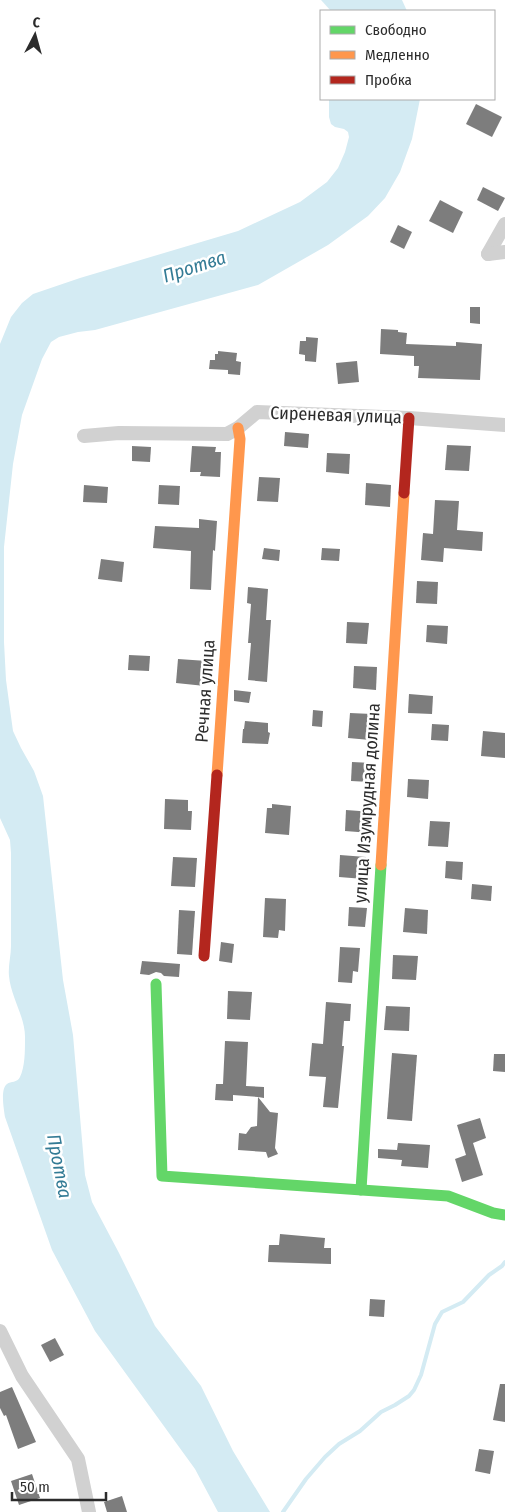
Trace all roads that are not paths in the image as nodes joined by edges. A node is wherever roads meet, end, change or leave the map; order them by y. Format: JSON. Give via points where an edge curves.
{"nodes":[{"id":1,"x":505,"y":224,"type":"edge"},
{"id":2,"x":505,"y":252,"type":"edge"},
{"id":3,"x":409,"y":418,"type":"junction"},
{"id":4,"x":505,"y":425,"type":"edge"},
{"id":5,"x":238,"y":428,"type":"junction"},
{"id":6,"x":84,"y":436,"type":"dead end"},
{"id":7,"x":204,"y":956,"type":"dead end"},
{"id":8,"x":156,"y":984,"type":"dead end"},
{"id":9,"x":361,"y":1190,"type":"junction"},
{"id":10,"x":505,"y":1215,"type":"edge"},
{"id":11,"x":0,"y":1331,"type":"edge"},
{"id":12,"x":89,"y":1512,"type":"edge"}],
"edges":[{"from":1,"to":2,"type":"street","via":[[488,254]]},
{"from":3,"to":4,"type":"street","name":"Сиреневая улица"},
{"from":3,"to":5,"type":"street","name":"Сиреневая улица","via":[[257,412]]},
{"from":3,"to":9,"type":"street","name":"улица Изумрудная долина"},
{"from":5,"to":6,"type":"street","name":"Сиреневая улица","via":[[227,434],[119,433]]},
{"from":5,"to":7,"type":"street","name":"Речная улица","via":[[240,438]]},
{"from":8,"to":9,"type":"street","via":[[162,1176]]},
{"from":9,"to":10,"type":"street","via":[[448,1196]]},
{"from":11,"to":12,"type":"street","via":[[22,1376],[78,1459]]}]}
